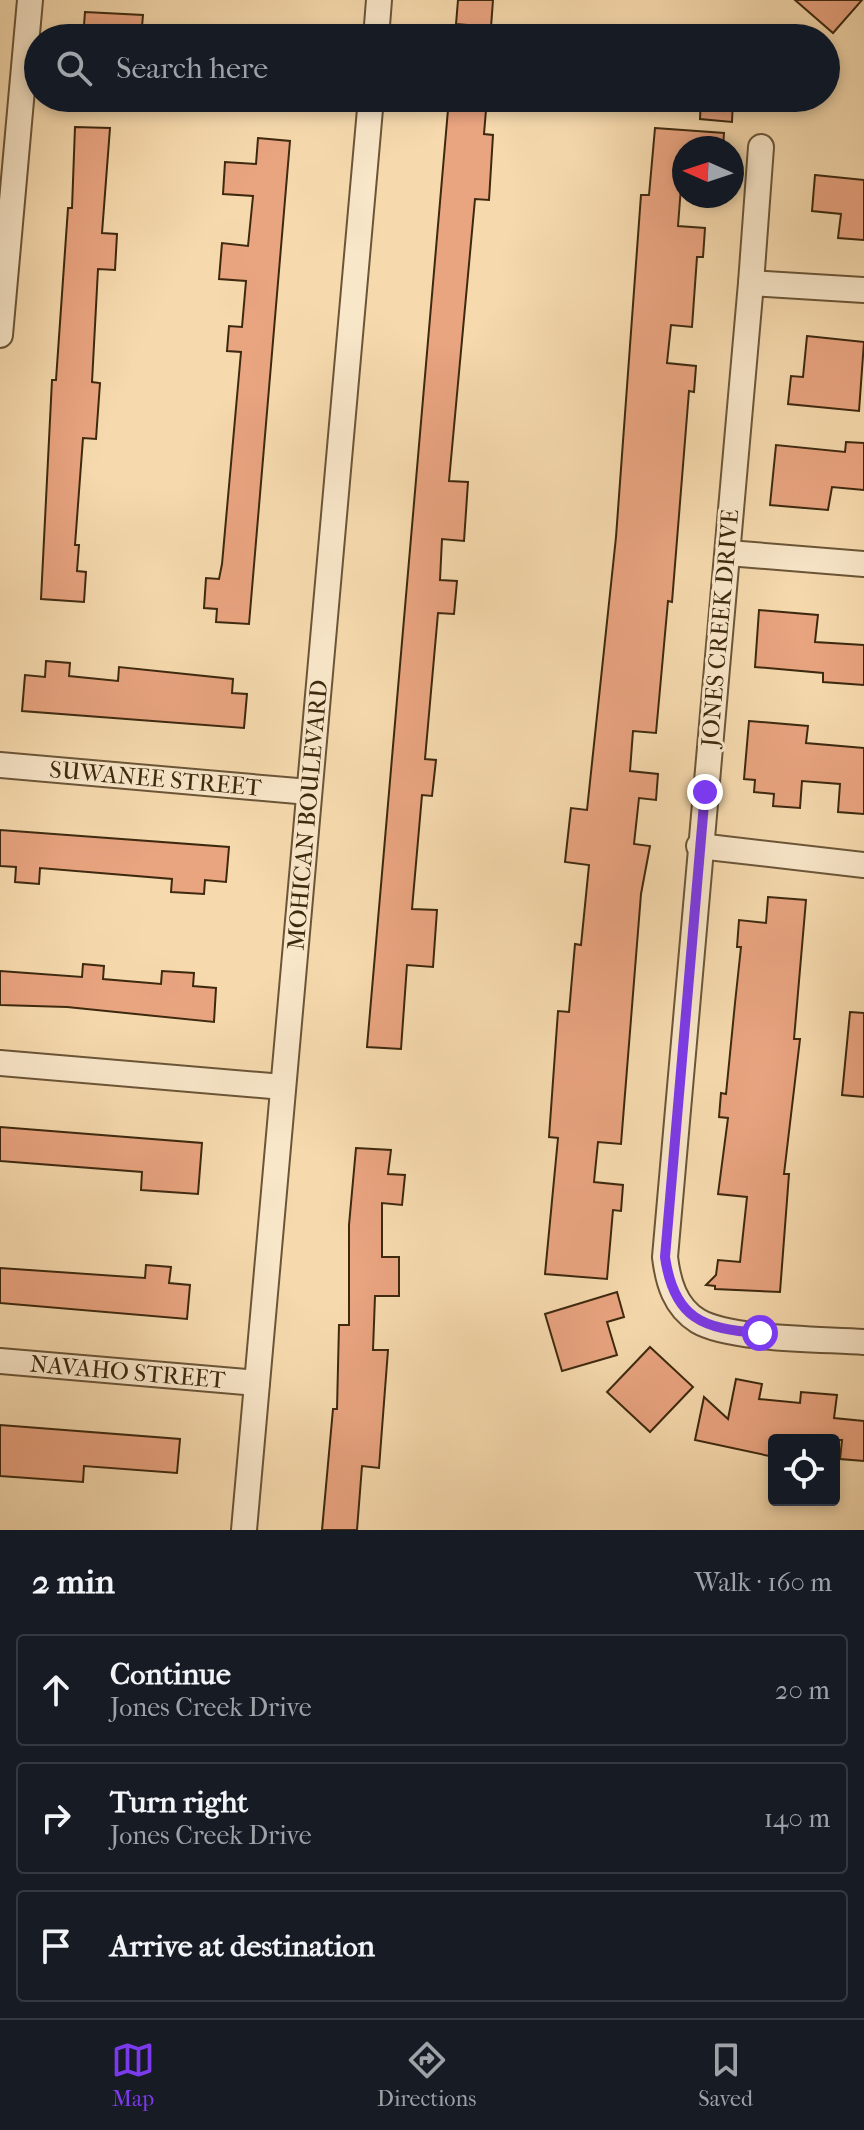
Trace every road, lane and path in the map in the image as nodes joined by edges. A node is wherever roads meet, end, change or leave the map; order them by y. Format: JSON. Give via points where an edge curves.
{"nodes":[{"id":1,"x":30,"y":0,"type":"edge"},
{"id":2,"x":379,"y":0,"type":"edge"},
{"id":3,"x":28,"y":24,"type":"edge"},
{"id":4,"x":377,"y":24,"type":"edge"},
{"id":5,"x":24,"y":67,"type":"edge"},
{"id":6,"x":370,"y":112,"type":"edge"},
{"id":7,"x":761,"y":147,"type":"dead end"},
{"id":8,"x":751,"y":283,"type":"junction"},
{"id":9,"x":864,"y":290,"type":"edge"},
{"id":10,"x":0,"y":335,"type":"edge"},
{"id":11,"x":728,"y":553,"type":"junction"},
{"id":12,"x":864,"y":564,"type":"edge"},
{"id":13,"x":0,"y":765,"type":"edge"},
{"id":14,"x":309,"y":792,"type":"junction"},
{"id":15,"x":699,"y":846,"type":"junction"},
{"id":16,"x":864,"y":865,"type":"edge"},
{"id":17,"x":0,"y":1063,"type":"edge"},
{"id":18,"x":283,"y":1087,"type":"junction"},
{"id":19,"x":864,"y":1342,"type":"edge"},
{"id":20,"x":0,"y":1361,"type":"edge"},
{"id":21,"x":257,"y":1383,"type":"junction"},
{"id":22,"x":244,"y":1530,"type":"edge"}],
"edges":[{"from":1,"to":3,"type":"street"},
{"from":2,"to":4,"type":"street"},
{"from":5,"to":10,"type":"street"},
{"from":6,"to":14,"type":"street","name":"MOHICAN BOULEVARD"},
{"from":7,"to":8,"type":"street","name":"JONES CREEK DRIVE"},
{"from":8,"to":9,"type":"street"},
{"from":8,"to":11,"type":"street","name":"JONES CREEK DRIVE"},
{"from":11,"to":12,"type":"street"},
{"from":11,"to":15,"type":"street","name":"JONES CREEK DRIVE"},
{"from":13,"to":14,"type":"street","name":"SUWANEE STREET"},
{"from":14,"to":18,"type":"street","name":"MOHICAN BOULEVARD"},
{"from":15,"to":16,"type":"street"},
{"from":15,"to":19,"type":"street","name":"JONES CREEK DRIVE","via":[[665,1245],[668,1283],[697,1320],[721,1330]]},
{"from":17,"to":18,"type":"street"},
{"from":18,"to":21,"type":"street","name":"MOHICAN BOULEVARD"},
{"from":20,"to":21,"type":"street","name":"NAVAHO STREET"},
{"from":21,"to":22,"type":"street","name":"MOHICAN BOULEVARD"}]}
